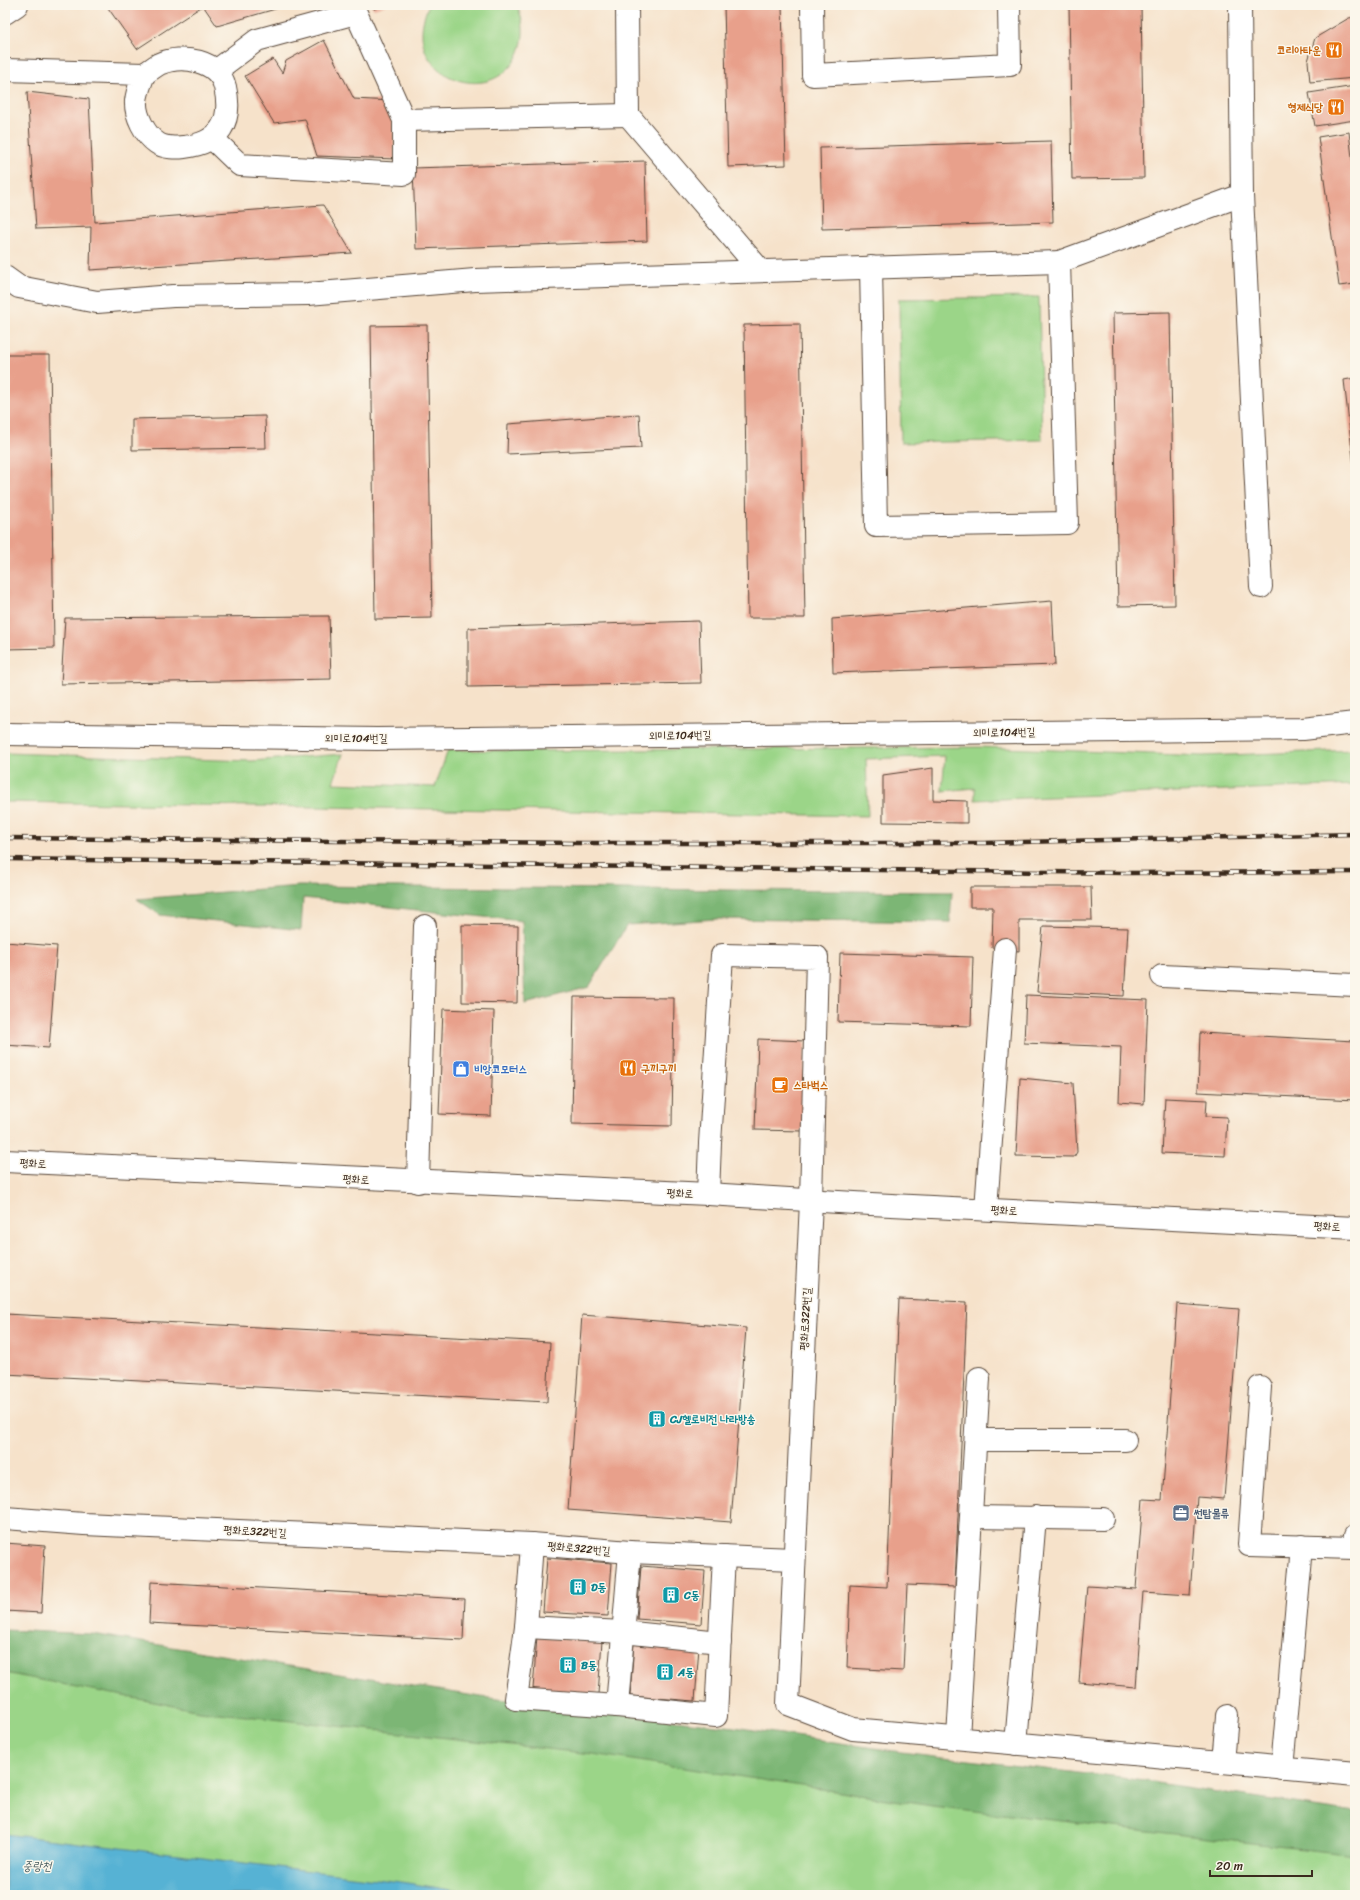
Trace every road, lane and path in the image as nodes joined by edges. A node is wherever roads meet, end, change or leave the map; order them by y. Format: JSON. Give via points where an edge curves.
{"nodes":[{"id":1,"x":17,"y":5,"type":"edge"},
{"id":2,"x":626,"y":5,"type":"edge"},
{"id":3,"x":812,"y":5,"type":"edge"},
{"id":4,"x":1009,"y":5,"type":"edge"},
{"id":5,"x":1240,"y":5,"type":"edge"},
{"id":6,"x":353,"y":9,"type":"edge"},
{"id":7,"x":5,"y":13,"type":"edge"},
{"id":8,"x":5,"y":70,"type":"edge"},
{"id":9,"x":217,"y":70,"type":"junction"},
{"id":10,"x":144,"y":74,"type":"junction"},
{"id":11,"x":628,"y":115,"type":"junction"},
{"id":12,"x":404,"y":120,"type":"junction"},
{"id":13,"x":212,"y":138,"type":"junction"},
{"id":14,"x":1242,"y":195,"type":"junction"},
{"id":15,"x":1059,"y":262,"type":"junction"},
{"id":16,"x":871,"y":267,"type":"junction"},
{"id":17,"x":760,"y":270,"type":"junction"},
{"id":18,"x":5,"y":277,"type":"edge"},
{"id":19,"x":1261,"y":587,"type":"dead end"},
{"id":20,"x":1355,"y":723,"type":"edge"},
{"id":21,"x":5,"y":734,"type":"edge"},
{"id":22,"x":425,"y":926,"type":"dead end"},
{"id":23,"x":1005,"y":950,"type":"dead end"},
{"id":24,"x":1162,"y":976,"type":"dead end"},
{"id":25,"x":1355,"y":985,"type":"edge"},
{"id":26,"x":5,"y":1161,"type":"edge"},
{"id":27,"x":418,"y":1182,"type":"junction"},
{"id":28,"x":708,"y":1194,"type":"junction"},
{"id":29,"x":811,"y":1201,"type":"junction"},
{"id":30,"x":986,"y":1209,"type":"junction"},
{"id":31,"x":1355,"y":1228,"type":"edge"},
{"id":32,"x":979,"y":1378,"type":"dead end"},
{"id":33,"x":1260,"y":1387,"type":"dead end"},
{"id":34,"x":976,"y":1440,"type":"junction"},
{"id":35,"x":1125,"y":1440,"type":"dead end"},
{"id":36,"x":972,"y":1517,"type":"junction"},
{"id":37,"x":1035,"y":1517,"type":"junction"},
{"id":38,"x":5,"y":1518,"type":"edge"},
{"id":39,"x":1103,"y":1519,"type":"dead end"},
{"id":40,"x":1355,"y":1536,"type":"edge"},
{"id":41,"x":532,"y":1544,"type":"junction"},
{"id":42,"x":1302,"y":1546,"type":"junction"},
{"id":43,"x":630,"y":1552,"type":"junction"},
{"id":44,"x":724,"y":1556,"type":"junction"},
{"id":45,"x":794,"y":1559,"type":"junction"},
{"id":46,"x":526,"y":1626,"type":"junction"},
{"id":47,"x":623,"y":1632,"type":"junction"},
{"id":48,"x":720,"y":1642,"type":"junction"},
{"id":49,"x":617,"y":1706,"type":"junction"},
{"id":50,"x":1227,"y":1716,"type":"dead end"},
{"id":51,"x":958,"y":1738,"type":"junction"},
{"id":52,"x":1016,"y":1744,"type":"junction"},
{"id":53,"x":1223,"y":1762,"type":"junction"},
{"id":54,"x":1282,"y":1768,"type":"junction"},
{"id":55,"x":1355,"y":1774,"type":"edge"}],
"edges":[{"from":1,"to":7,"type":"street"},
{"from":2,"to":11,"type":"street"},
{"from":3,"to":4,"type":"street","via":[[813,75],[1010,65]]},
{"from":5,"to":14,"type":"street"},
{"from":6,"to":9,"type":"street","via":[[257,40]]},
{"from":6,"to":12,"type":"street"},
{"from":8,"to":10,"type":"street"},
{"from":9,"to":10,"type":"street","via":[[195,60],[175,60],[159,64]]},
{"from":9,"to":13,"type":"street","via":[[228,98],[227,112],[222,128]]},
{"from":10,"to":13,"type":"street","via":[[136,102],[138,116],[158,144],[176,148],[199,145]]},
{"from":11,"to":12,"type":"street"},
{"from":11,"to":17,"type":"street"},
{"from":12,"to":13,"type":"street","via":[[404,174],[240,165]]},
{"from":14,"to":15,"type":"street"},
{"from":14,"to":19,"type":"street"},
{"from":15,"to":16,"type":"street"},
{"from":15,"to":16,"type":"street","via":[[1067,523],[876,526]]},
{"from":16,"to":17,"type":"street"},
{"from":17,"to":18,"type":"street","via":[[475,280],[308,294],[173,296],[97,302],[19,287]]},
{"from":20,"to":21,"type":"street","name":"외미로104번길","via":[[1303,729],[377,739]]},
{"from":22,"to":27,"type":"street"},
{"from":23,"to":30,"type":"street"},
{"from":24,"to":25,"type":"street"},
{"from":26,"to":27,"type":"street","name":"평화로"},
{"from":27,"to":28,"type":"street","name":"평화로"},
{"from":28,"to":29,"type":"street","name":"평화로"},
{"from":28,"to":29,"type":"street","name":"평화로322번길","via":[[722,955],[817,957]]},
{"from":29,"to":30,"type":"street","name":"평화로"},
{"from":29,"to":45,"type":"street","name":"평화로322번길"},
{"from":30,"to":31,"type":"street","name":"평화로"},
{"from":32,"to":34,"type":"street"},
{"from":33,"to":42,"type":"street","via":[[1249,1545]]},
{"from":34,"to":35,"type":"street"},
{"from":34,"to":36,"type":"street"},
{"from":36,"to":37,"type":"street"},
{"from":36,"to":51,"type":"street"},
{"from":37,"to":39,"type":"street"},
{"from":37,"to":52,"type":"street"},
{"from":38,"to":41,"type":"street","name":"평화로322번길","via":[[84,1524]]},
{"from":40,"to":42,"type":"street","via":[[1354,1548]]},
{"from":41,"to":43,"type":"street","name":"평화로322번길"},
{"from":41,"to":46,"type":"street"},
{"from":42,"to":54,"type":"street"},
{"from":43,"to":44,"type":"street","name":"평화로322번길"},
{"from":43,"to":47,"type":"street"},
{"from":44,"to":45,"type":"street","name":"평화로322번길"},
{"from":44,"to":48,"type":"street"},
{"from":45,"to":51,"type":"street","via":[[788,1704],[853,1729]]},
{"from":46,"to":47,"type":"street"},
{"from":46,"to":49,"type":"street","via":[[516,1699]]},
{"from":47,"to":48,"type":"street"},
{"from":47,"to":49,"type":"street"},
{"from":48,"to":49,"type":"street","via":[[716,1716]]},
{"from":50,"to":53,"type":"street"},
{"from":51,"to":52,"type":"street"},
{"from":52,"to":53,"type":"street"},
{"from":53,"to":54,"type":"street"},
{"from":54,"to":55,"type":"street"}]}
